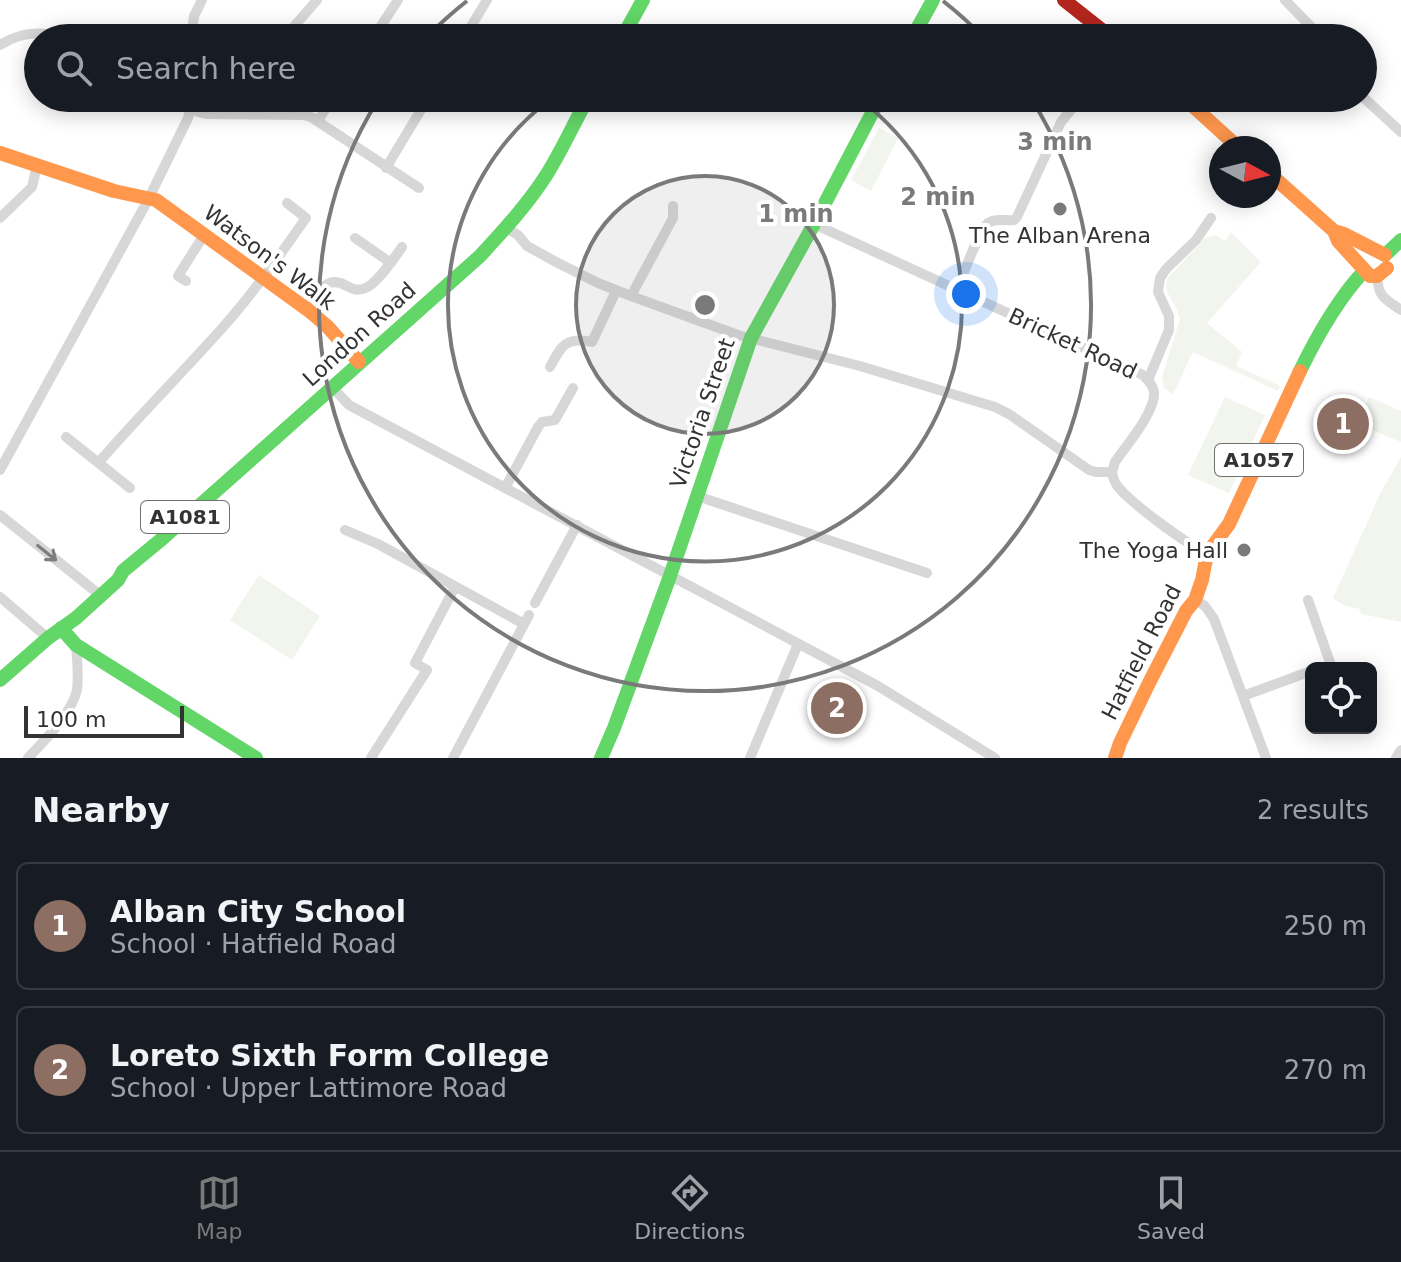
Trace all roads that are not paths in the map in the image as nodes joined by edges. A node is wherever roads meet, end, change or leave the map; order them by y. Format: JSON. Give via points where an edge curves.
{"nodes":[{"id":1,"x":201,"y":0,"type":"edge"},
{"id":2,"x":317,"y":0,"type":"edge"},
{"id":3,"x":398,"y":0,"type":"edge"},
{"id":4,"x":487,"y":0,"type":"edge"},
{"id":5,"x":643,"y":0,"type":"edge"},
{"id":6,"x":933,"y":0,"type":"edge"},
{"id":7,"x":1064,"y":0,"type":"edge"},
{"id":8,"x":1285,"y":0,"type":"edge"},
{"id":9,"x":193,"y":24,"type":"edge"},
{"id":10,"x":296,"y":24,"type":"edge"},
{"id":11,"x":382,"y":24,"type":"edge"},
{"id":12,"x":472,"y":24,"type":"edge"},
{"id":13,"x":630,"y":24,"type":"edge"},
{"id":14,"x":920,"y":24,"type":"edge"},
{"id":15,"x":1094,"y":24,"type":"edge"},
{"id":16,"x":1308,"y":24,"type":"edge"},
{"id":17,"x":24,"y":35,"type":"edge"},
{"id":18,"x":0,"y":45,"type":"edge"},
{"id":19,"x":1377,"y":110,"type":"edge"},
{"id":20,"x":186,"y":112,"type":"edge"},
{"id":21,"x":203,"y":112,"type":"edge"},
{"id":22,"x":323,"y":112,"type":"edge"},
{"id":23,"x":420,"y":112,"type":"edge"},
{"id":24,"x":580,"y":112,"type":"edge"},
{"id":25,"x":873,"y":112,"type":"edge"},
{"id":26,"x":1069,"y":112,"type":"edge"},
{"id":27,"x":1199,"y":112,"type":"edge"},
{"id":28,"x":228,"y":113,"type":"joint"},
{"id":29,"x":318,"y":121,"type":"junction"},
{"id":30,"x":1401,"y":132,"type":"edge"},
{"id":31,"x":1226,"y":136,"type":"edge"},
{"id":32,"x":0,"y":153,"type":"edge"},
{"id":33,"x":37,"y":166,"type":"junction"},
{"id":34,"x":386,"y":168,"type":"junction"},
{"id":35,"x":1281,"y":184,"type":"edge"},
{"id":36,"x":419,"y":188,"type":"dead end"},
{"id":37,"x":148,"y":200,"type":"junction"},
{"id":38,"x":287,"y":203,"type":"dead end"},
{"id":39,"x":673,"y":206,"type":"dead end"},
{"id":40,"x":0,"y":218,"type":"edge"},
{"id":41,"x":1211,"y":218,"type":"dead end"},
{"id":42,"x":814,"y":224,"type":"junction"},
{"id":43,"x":506,"y":228,"type":"junction"},
{"id":44,"x":204,"y":235,"type":"junction"},
{"id":45,"x":355,"y":238,"type":"dead end"},
{"id":46,"x":1401,"y":240,"type":"edge"},
{"id":47,"x":402,"y":247,"type":"dead end"},
{"id":48,"x":391,"y":263,"type":"junction"},
{"id":49,"x":1375,"y":265,"type":"junction"},
{"id":50,"x":1401,"y":275,"type":"edge"},
{"id":51,"x":263,"y":278,"type":"junction"},
{"id":52,"x":186,"y":281,"type":"dead end"},
{"id":53,"x":957,"y":289,"type":"junction"},
{"id":54,"x":616,"y":291,"type":"junction"},
{"id":55,"x":631,"y":296,"type":"junction"},
{"id":56,"x":308,"y":310,"type":"junction"},
{"id":57,"x":1401,"y":310,"type":"edge"},
{"id":58,"x":751,"y":338,"type":"junction"},
{"id":59,"x":359,"y":362,"type":"junction"},
{"id":60,"x":550,"y":367,"type":"dead end"},
{"id":61,"x":1148,"y":380,"type":"junction"},
{"id":62,"x":332,"y":387,"type":"junction"},
{"id":63,"x":573,"y":388,"type":"dead end"},
{"id":64,"x":66,"y":437,"type":"dead end"},
{"id":65,"x":99,"y":462,"type":"junction"},
{"id":66,"x":0,"y":470,"type":"edge"},
{"id":67,"x":1112,"y":472,"type":"junction"},
{"id":68,"x":130,"y":488,"type":"dead end"},
{"id":69,"x":505,"y":488,"type":"junction"},
{"id":70,"x":697,"y":496,"type":"junction"},
{"id":71,"x":0,"y":515,"type":"edge"},
{"id":72,"x":577,"y":525,"type":"junction"},
{"id":73,"x":345,"y":530,"type":"dead end"},
{"id":74,"x":1207,"y":554,"type":"junction"},
{"id":75,"x":123,"y":571,"type":"junction"},
{"id":76,"x":927,"y":573,"type":"dead end"},
{"id":77,"x":670,"y":576,"type":"junction"},
{"id":78,"x":455,"y":587,"type":"junction"},
{"id":79,"x":95,"y":591,"type":"junction"},
{"id":80,"x":0,"y":597,"type":"edge"},
{"id":81,"x":1195,"y":600,"type":"junction"},
{"id":82,"x":1308,"y":600,"type":"dead end"},
{"id":83,"x":535,"y":603,"type":"dead end"},
{"id":84,"x":61,"y":628,"type":"junction"},
{"id":85,"x":48,"y":638,"type":"junction"},
{"id":86,"x":798,"y":644,"type":"junction"},
{"id":87,"x":76,"y":645,"type":"junction"},
{"id":88,"x":1326,"y":662,"type":"edge"},
{"id":89,"x":1305,"y":673,"type":"edge"},
{"id":90,"x":0,"y":680,"type":"edge"},
{"id":91,"x":1243,"y":696,"type":"junction"},
{"id":92,"x":1401,"y":750,"type":"edge"},
{"id":93,"x":28,"y":758,"type":"edge"},
{"id":94,"x":256,"y":758,"type":"edge"},
{"id":95,"x":371,"y":758,"type":"edge"},
{"id":96,"x":453,"y":758,"type":"edge"},
{"id":97,"x":601,"y":758,"type":"edge"},
{"id":98,"x":750,"y":758,"type":"edge"},
{"id":99,"x":995,"y":758,"type":"edge"},
{"id":100,"x":1115,"y":758,"type":"edge"},
{"id":101,"x":1266,"y":758,"type":"edge"},
{"id":102,"x":1396,"y":758,"type":"edge"}],
"edges":[{"from":1,"to":9,"type":"street"},
{"from":2,"to":10,"type":"street"},
{"from":3,"to":11,"type":"street"},
{"from":4,"to":12,"type":"street"},
{"from":5,"to":13,"type":"main road"},
{"from":6,"to":14,"type":"main road"},
{"from":7,"to":15,"type":"main road"},
{"from":8,"to":16,"type":"street"},
{"from":17,"to":18,"type":"street"},
{"from":19,"to":30,"type":"street"},
{"from":20,"to":37,"type":"street","via":[[180,137]]},
{"from":21,"to":28,"type":"street"},
{"from":22,"to":29,"type":"street"},
{"from":23,"to":34,"type":"street"},
{"from":24,"to":43,"type":"main road","name":"London Road","number":"A1081","via":[[548,172]]},
{"from":25,"to":42,"type":"main road","name":"Victoria Street"},
{"from":26,"to":53,"type":"street","via":[[1017,217],[988,223]]},
{"from":27,"to":31,"type":"main road"},
{"from":28,"to":29,"type":"street","via":[[303,115]]},
{"from":29,"to":34,"type":"street"},
{"from":32,"to":33,"type":"main road","name":"Watson's Walk"},
{"from":33,"to":37,"type":"main road","name":"Watson's Walk"},
{"from":33,"to":40,"type":"street","via":[[32,187]]},
{"from":34,"to":36,"type":"street"},
{"from":35,"to":49,"type":"main road","via":[[1334,231],[1338,241]]},
{"from":37,"to":44,"type":"main road","name":"Watson's Walk","via":[[156,200]]},
{"from":37,"to":66,"type":"street"},
{"from":38,"to":51,"type":"street","via":[[306,218]]},
{"from":39,"to":55,"type":"street","via":[[673,218]]},
{"from":41,"to":61,"type":"street","via":[[1160,278],[1158,292],[1169,330]]},
{"from":42,"to":53,"type":"street","name":"Bricket Road"},
{"from":42,"to":58,"type":"main road","name":"Victoria Street"},
{"from":43,"to":54,"type":"street","via":[[527,246]]},
{"from":43,"to":59,"type":"main road","name":"London Road","number":"A1081"},
{"from":44,"to":51,"type":"main road","name":"Watson's Walk"},
{"from":44,"to":52,"type":"street","via":[[178,276]]},
{"from":45,"to":48,"type":"street"},
{"from":46,"to":49,"type":"main road","name":"Hatfield Road"},
{"from":47,"to":48,"type":"street"},
{"from":48,"to":56,"type":"street","via":[[367,288],[327,283]]},
{"from":49,"to":50,"type":"main road"},
{"from":49,"to":57,"type":"street","via":[[1382,296]]},
{"from":49,"to":74,"type":"main road","name":"Hatfield Road","number":"A1057","via":[[1348,288],[1323,328],[1229,524]]},
{"from":51,"to":56,"type":"main road","name":"Watson's Walk"},
{"from":51,"to":65,"type":"street"},
{"from":53,"to":61,"type":"street","name":"Bricket Road"},
{"from":54,"to":55,"type":"street"},
{"from":54,"to":60,"type":"street","via":[[592,342],[566,343]]},
{"from":55,"to":58,"type":"street"},
{"from":56,"to":59,"type":"main road","name":"Watson's Walk"},
{"from":58,"to":67,"type":"street","via":[[995,407],[1089,470]]},
{"from":58,"to":70,"type":"main road","name":"Victoria Street"},
{"from":59,"to":62,"type":"main road","name":"London Road","number":"A1081"},
{"from":61,"to":67,"type":"street","name":"Bricket Road","via":[[1152,405]]},
{"from":62,"to":69,"type":"street","via":[[349,405]]},
{"from":62,"to":75,"type":"main road","name":"London Road","number":"A1081"},
{"from":63,"to":69,"type":"street","via":[[555,420],[538,427]]},
{"from":64,"to":65,"type":"street"},
{"from":65,"to":68,"type":"street"},
{"from":67,"to":74,"type":"street","via":[[1125,494]]},
{"from":69,"to":72,"type":"street"},
{"from":70,"to":76,"type":"street"},
{"from":70,"to":77,"type":"main road","name":"Victoria Street"},
{"from":71,"to":79,"type":"street","one_way":true},
{"from":72,"to":77,"type":"street"},
{"from":72,"to":83,"type":"street"},
{"from":73,"to":78,"type":"street"},
{"from":74,"to":81,"type":"main road","name":"Hatfield Road","number":"A1057"},
{"from":75,"to":79,"type":"main road","name":"London Road","number":"A1081"},
{"from":75,"to":84,"type":"main road","name":"London Road","number":"A1081"},
{"from":77,"to":86,"type":"street"},
{"from":77,"to":97,"type":"main road","name":"Victoria Street"},
{"from":78,"to":95,"type":"street","via":[[415,663],[427,670]]},
{"from":78,"to":96,"type":"street","via":[[527,620]]},
{"from":79,"to":84,"type":"main road","name":"London Road","number":"A1081","via":[[72,610]]},
{"from":80,"to":85,"type":"street"},
{"from":81,"to":91,"type":"street","via":[[1214,619]]},
{"from":81,"to":100,"type":"main road","name":"Hatfield Road","number":"A1057"},
{"from":82,"to":88,"type":"street"},
{"from":84,"to":85,"type":"main road","name":"London Road","number":"A1081"},
{"from":84,"to":87,"type":"main road"},
{"from":85,"to":90,"type":"main road","name":"London Road","number":"A1081"},
{"from":86,"to":98,"type":"street"},
{"from":86,"to":99,"type":"street"},
{"from":87,"to":93,"type":"street","via":[[75,698]]},
{"from":87,"to":94,"type":"main road"},
{"from":89,"to":91,"type":"street"},
{"from":91,"to":101,"type":"street"},
{"from":92,"to":102,"type":"street"}]}
